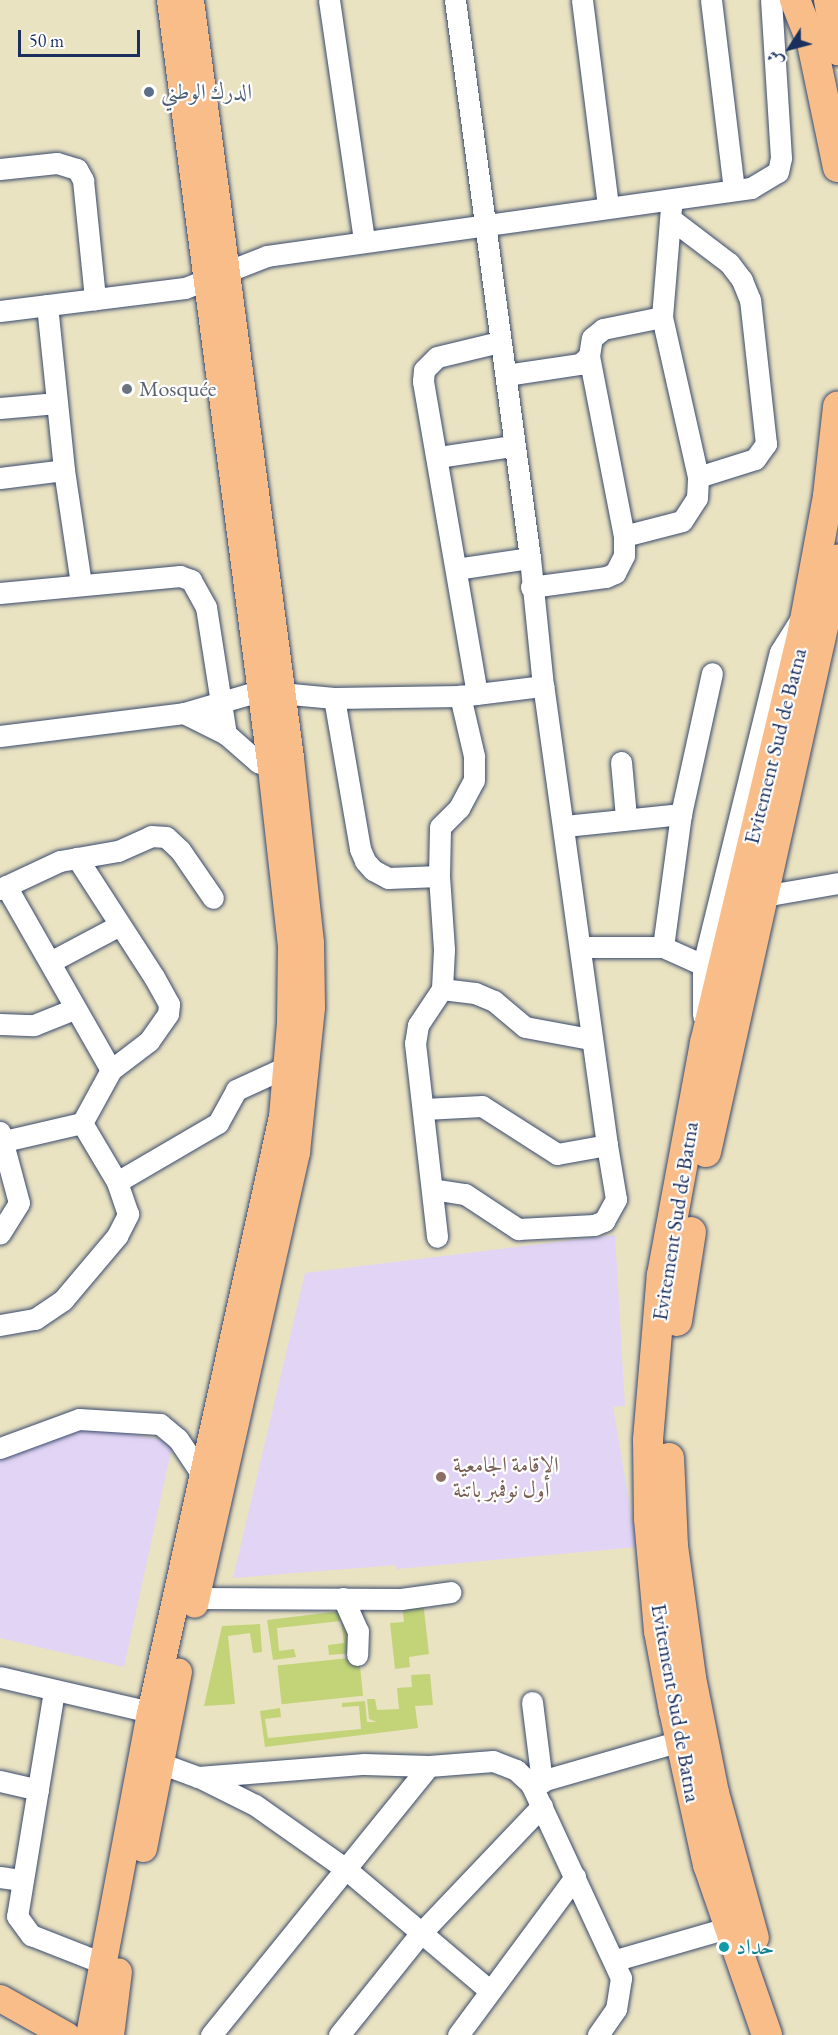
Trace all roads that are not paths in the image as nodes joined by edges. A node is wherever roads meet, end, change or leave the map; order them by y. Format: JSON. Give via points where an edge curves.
{"nodes":[{"id":1,"x":170,"y":0,"type":"edge"},
{"id":2,"x":190,"y":0,"type":"edge"},
{"id":3,"x":329,"y":0,"type":"edge"},
{"id":4,"x":455,"y":0,"type":"edge"},
{"id":5,"x":582,"y":0,"type":"edge"},
{"id":6,"x":711,"y":0,"type":"edge"},
{"id":7,"x":771,"y":0,"type":"edge"},
{"id":8,"x":795,"y":0,"type":"edge"},
{"id":9,"x":829,"y":0,"type":"edge"},
{"id":10,"x":838,"y":50,"type":"edge"},
{"id":11,"x":838,"y":167,"type":"edge"},
{"id":12,"x":0,"y":169,"type":"edge"},
{"id":13,"x":734,"y":190,"type":"junction"},
{"id":14,"x":608,"y":207,"type":"junction"},
{"id":15,"x":671,"y":209,"type":"junction"},
{"id":16,"x":485,"y":223,"type":"junction"},
{"id":17,"x":364,"y":240,"type":"junction"},
{"id":18,"x":215,"y":275,"type":"junction"},
{"id":19,"x":95,"y":299,"type":"junction"},
{"id":20,"x":47,"y":305,"type":"junction"},
{"id":21,"x":0,"y":312,"type":"edge"},
{"id":22,"x":662,"y":317,"type":"junction"},
{"id":23,"x":499,"y":342,"type":"junction"},
{"id":24,"x":589,"y":356,"type":"junction"},
{"id":25,"x":506,"y":375,"type":"junction"},
{"id":26,"x":57,"y":403,"type":"junction"},
{"id":27,"x":838,"y":406,"type":"edge"},
{"id":28,"x":0,"y":408,"type":"edge"},
{"id":29,"x":512,"y":446,"type":"junction"},
{"id":30,"x":438,"y":457,"type":"junction"},
{"id":31,"x":64,"y":470,"type":"junction"},
{"id":32,"x":698,"y":477,"type":"junction"},
{"id":33,"x":0,"y":478,"type":"edge"},
{"id":34,"x":624,"y":536,"type":"junction"},
{"id":35,"x":530,"y":558,"type":"junction"},
{"id":36,"x":838,"y":560,"type":"edge"},
{"id":37,"x":456,"y":569,"type":"junction"},
{"id":38,"x":81,"y":584,"type":"junction"},
{"id":39,"x":531,"y":587,"type":"junction"},
{"id":40,"x":0,"y":593,"type":"edge"},
{"id":41,"x":807,"y":610,"type":"junction"},
{"id":42,"x":712,"y":673,"type":"dead end"},
{"id":43,"x":543,"y":686,"type":"junction"},
{"id":44,"x":271,"y":691,"type":"junction"},
{"id":45,"x":469,"y":695,"type":"junction"},
{"id":46,"x":334,"y":698,"type":"junction"},
{"id":47,"x":222,"y":700,"type":"junction"},
{"id":48,"x":184,"y":713,"type":"junction"},
{"id":49,"x":226,"y":734,"type":"junction"},
{"id":50,"x":0,"y":736,"type":"edge"},
{"id":51,"x":621,"y":762,"type":"dead end"},
{"id":52,"x":281,"y":772,"type":"junction"},
{"id":53,"x":681,"y":814,"type":"junction"},
{"id":54,"x":626,"y":817,"type":"junction"},
{"id":55,"x":565,"y":826,"type":"junction"},
{"id":56,"x":77,"y":858,"type":"junction"},
{"id":57,"x":439,"y":876,"type":"junction"},
{"id":58,"x":838,"y":883,"type":"edge"},
{"id":59,"x":3,"y":887,"type":"edge"},
{"id":60,"x":763,"y":896,"type":"junction"},
{"id":61,"x":213,"y":898,"type":"dead end"},
{"id":62,"x":120,"y":925,"type":"junction"},
{"id":63,"x":580,"y":947,"type":"junction"},
{"id":64,"x":663,"y":948,"type":"junction"},
{"id":65,"x":50,"y":962,"type":"junction"},
{"id":66,"x":703,"y":965,"type":"junction"},
{"id":67,"x":442,"y":989,"type":"junction"},
{"id":68,"x":74,"y":1009,"type":"junction"},
{"id":69,"x":0,"y":1024,"type":"edge"},
{"id":70,"x":590,"y":1039,"type":"junction"},
{"id":71,"x":705,"y":1043,"type":"junction"},
{"id":72,"x":286,"y":1067,"type":"junction"},
{"id":73,"x":111,"y":1070,"type":"junction"},
{"id":74,"x":424,"y":1109,"type":"junction"},
{"id":75,"x":82,"y":1123,"type":"junction"},
{"id":76,"x":1,"y":1138,"type":"edge"},
{"id":77,"x":607,"y":1145,"type":"junction"},
{"id":78,"x":117,"y":1182,"type":"junction"},
{"id":79,"x":432,"y":1189,"type":"junction"},
{"id":80,"x":0,"y":1233,"type":"edge"},
{"id":81,"x":437,"y":1237,"type":"dead end"},
{"id":82,"x":0,"y":1325,"type":"edge"},
{"id":83,"x":0,"y":1448,"type":"edge"},
{"id":84,"x":203,"y":1476,"type":"junction"},
{"id":85,"x":451,"y":1592,"type":"dead end"},
{"id":86,"x":195,"y":1598,"type":"junction"},
{"id":87,"x":343,"y":1598,"type":"junction"},
{"id":88,"x":357,"y":1655,"type":"dead end"},
{"id":89,"x":0,"y":1677,"type":"edge"},
{"id":90,"x":54,"y":1691,"type":"junction"},
{"id":91,"x":532,"y":1701,"type":"dead end"},
{"id":92,"x":160,"y":1715,"type":"junction"},
{"id":93,"x":680,"y":1741,"type":"junction"},
{"id":94,"x":160,"y":1763,"type":"junction"},
{"id":95,"x":429,"y":1766,"type":"junction"},
{"id":96,"x":198,"y":1777,"type":"junction"},
{"id":97,"x":0,"y":1781,"type":"edge"},
{"id":98,"x":536,"y":1783,"type":"junction"},
{"id":99,"x":38,"y":1790,"type":"junction"},
{"id":100,"x":542,"y":1806,"type":"junction"},
{"id":101,"x":347,"y":1870,"type":"junction"},
{"id":102,"x":0,"y":1877,"type":"edge"},
{"id":103,"x":574,"y":1877,"type":"junction"},
{"id":104,"x":22,"y":1880,"type":"junction"},
{"id":105,"x":730,"y":1927,"type":"junction"},
{"id":106,"x":420,"y":1934,"type":"junction"},
{"id":107,"x":616,"y":1960,"type":"junction"},
{"id":108,"x":102,"y":1962,"type":"junction"},
{"id":109,"x":489,"y":1990,"type":"junction"},
{"id":110,"x":0,"y":1998,"type":"edge"},
{"id":111,"x":66,"y":2035,"type":"edge"},
{"id":112,"x":89,"y":2035,"type":"edge"},
{"id":113,"x":110,"y":2035,"type":"edge"},
{"id":114,"x":211,"y":2035,"type":"edge"},
{"id":115,"x":339,"y":2035,"type":"edge"},
{"id":116,"x":458,"y":2035,"type":"edge"},
{"id":117,"x":598,"y":2035,"type":"edge"},
{"id":118,"x":767,"y":2035,"type":"edge"},
{"id":119,"x":786,"y":2035,"type":"edge"}],
"edges":[{"from":1,"to":18,"type":"main road"},
{"from":2,"to":18,"type":"main road"},
{"from":3,"to":17,"type":"street"},
{"from":4,"to":16,"type":"street"},
{"from":5,"to":14,"type":"street"},
{"from":6,"to":13,"type":"street"},
{"from":7,"to":13,"type":"street","via":[[781,158],[778,172],[767,181]]},
{"from":8,"to":11,"type":"highway","via":[[812,43]]},
{"from":9,"to":10,"type":"highway"},
{"from":12,"to":19,"type":"street","via":[[57,163],[77,169],[83,180]]},
{"from":13,"to":15,"type":"street"},
{"from":14,"to":15,"type":"street"},
{"from":14,"to":16,"type":"street"},
{"from":15,"to":22,"type":"street"},
{"from":15,"to":32,"type":"street","via":[[742,280],[750,300],[766,444],[755,459]]},
{"from":16,"to":17,"type":"street"},
{"from":16,"to":23,"type":"street"},
{"from":17,"to":18,"type":"street","via":[[267,256]]},
{"from":18,"to":19,"type":"street","via":[[165,292]]},
{"from":18,"to":44,"type":"main road"},
{"from":19,"to":20,"type":"street"},
{"from":20,"to":21,"type":"street"},
{"from":20,"to":26,"type":"street"},
{"from":22,"to":24,"type":"street","via":[[603,329],[592,338]]},
{"from":22,"to":32,"type":"street"},
{"from":23,"to":25,"type":"street"},
{"from":23,"to":30,"type":"street","via":[[437,357],[424,370]]},
{"from":24,"to":25,"type":"street","via":[[580,364]]},
{"from":24,"to":34,"type":"street"},
{"from":25,"to":29,"type":"street"},
{"from":26,"to":28,"type":"street"},
{"from":26,"to":31,"type":"street"},
{"from":27,"to":41,"type":"highway","name":"Evitement Sud de Batna","via":[[828,496]]},
{"from":29,"to":30,"type":"street"},
{"from":29,"to":35,"type":"street"},
{"from":30,"to":37,"type":"street"},
{"from":31,"to":33,"type":"street"},
{"from":31,"to":38,"type":"street"},
{"from":32,"to":34,"type":"street","via":[[697,498],[682,521]]},
{"from":34,"to":39,"type":"street","via":[[624,555],[615,573]]},
{"from":35,"to":37,"type":"street"},
{"from":35,"to":39,"type":"street"},
{"from":36,"to":60,"type":"highway","name":"Evitement Sud de Batna"},
{"from":37,"to":45,"type":"street"},
{"from":38,"to":40,"type":"street"},
{"from":38,"to":47,"type":"street","via":[[180,576],[191,580],[206,607]]},
{"from":39,"to":43,"type":"street"},
{"from":41,"to":66,"type":"street","via":[[780,652]]},
{"from":41,"to":71,"type":"highway","name":"Evitement Sud de Batna"},
{"from":42,"to":53,"type":"street"},
{"from":43,"to":45,"type":"street"},
{"from":43,"to":55,"type":"street"},
{"from":44,"to":46,"type":"street"},
{"from":44,"to":47,"type":"street"},
{"from":44,"to":52,"type":"main road"},
{"from":45,"to":46,"type":"street"},
{"from":45,"to":57,"type":"street","via":[[474,780],[437,836]]},
{"from":46,"to":57,"type":"street","via":[[365,861],[388,878]]},
{"from":47,"to":48,"type":"street"},
{"from":47,"to":49,"type":"street"},
{"from":48,"to":49,"type":"street"},
{"from":48,"to":50,"type":"street"},
{"from":49,"to":52,"type":"street"},
{"from":51,"to":54,"type":"street"},
{"from":52,"to":72,"type":"main road","via":[[291,946]]},
{"from":52,"to":86,"type":"main road","via":[[310,942],[306,1087],[296,1152]]},
{"from":53,"to":54,"type":"street"},
{"from":53,"to":64,"type":"street"},
{"from":54,"to":55,"type":"street"},
{"from":55,"to":63,"type":"street"},
{"from":56,"to":59,"type":"street","via":[[51,864]]},
{"from":56,"to":61,"type":"street","via":[[118,851],[151,836],[166,837],[180,850]]},
{"from":56,"to":62,"type":"street"},
{"from":57,"to":67,"type":"street","via":[[444,950]]},
{"from":58,"to":60,"type":"street"},
{"from":59,"to":65,"type":"street"},
{"from":60,"to":119,"type":"highway","name":"Evitement Sud de Batna","via":[[726,1049],[686,1259],[668,1411],[669,1483],[682,1622],[701,1733],[744,1904]]},
{"from":62,"to":65,"type":"street"},
{"from":62,"to":73,"type":"street","via":[[169,1004],[163,1024],[149,1041]]},
{"from":63,"to":64,"type":"street","via":[[609,944]]},
{"from":63,"to":70,"type":"street"},
{"from":64,"to":66,"type":"street"},
{"from":65,"to":68,"type":"street"},
{"from":66,"to":71,"type":"street"},
{"from":67,"to":70,"type":"street","via":[[475,993],[494,1001],[525,1027]]},
{"from":67,"to":74,"type":"street","via":[[418,1024],[417,1068]]},
{"from":68,"to":69,"type":"street","via":[[34,1025]]},
{"from":68,"to":73,"type":"street"},
{"from":70,"to":77,"type":"street"},
{"from":71,"to":93,"type":"highway","name":"Evitement Sud de Batna","via":[[662,1275],[648,1440],[649,1518],[659,1630]]},
{"from":72,"to":78,"type":"street","via":[[236,1090],[212,1128]]},
{"from":72,"to":84,"type":"main road","via":[[282,1116]]},
{"from":73,"to":75,"type":"street"},
{"from":74,"to":77,"type":"street","via":[[482,1106],[549,1152],[558,1154]]},
{"from":74,"to":79,"type":"street"},
{"from":75,"to":76,"type":"street"},
{"from":75,"to":78,"type":"street"},
{"from":76,"to":80,"type":"street","via":[[19,1203]]},
{"from":77,"to":79,"type":"street","via":[[616,1199],[604,1221],[594,1225],[518,1229],[465,1194]]},
{"from":78,"to":82,"type":"street","via":[[128,1214],[117,1236],[63,1300],[35,1319]]},
{"from":79,"to":81,"type":"street"},
{"from":83,"to":84,"type":"street","via":[[79,1419],[160,1424],[178,1439]]},
{"from":84,"to":92,"type":"main road"},
{"from":85,"to":87,"type":"street","via":[[401,1599]]},
{"from":86,"to":87,"type":"street"},
{"from":86,"to":92,"type":"main road"},
{"from":87,"to":88,"type":"street","via":[[358,1631]]},
{"from":89,"to":90,"type":"street"},
{"from":90,"to":92,"type":"street"},
{"from":90,"to":99,"type":"street"},
{"from":91,"to":98,"type":"street"},
{"from":92,"to":94,"type":"main road"},
{"from":92,"to":108,"type":"main road"},
{"from":93,"to":98,"type":"street"},
{"from":93,"to":105,"type":"highway","name":"Evitement Sud de Batna","via":[[708,1865]]},
{"from":94,"to":96,"type":"street"},
{"from":94,"to":113,"type":"main road","via":[[114,1992]]},
{"from":95,"to":96,"type":"street","via":[[364,1764]]},
{"from":95,"to":98,"type":"street","via":[[494,1761]]},
{"from":95,"to":101,"type":"street"},
{"from":96,"to":101,"type":"street","via":[[255,1804]]},
{"from":97,"to":99,"type":"street"},
{"from":98,"to":100,"type":"street"},
{"from":99,"to":104,"type":"street"},
{"from":100,"to":103,"type":"street"},
{"from":100,"to":106,"type":"street"},
{"from":101,"to":106,"type":"street"},
{"from":101,"to":114,"type":"street"},
{"from":102,"to":104,"type":"street"},
{"from":103,"to":107,"type":"street"},
{"from":103,"to":109,"type":"street"},
{"from":104,"to":108,"type":"street","via":[[17,1916],[22,1926],[39,1938]]},
{"from":105,"to":107,"type":"street"},
{"from":105,"to":118,"type":"highway","name":"Evitement Sud de Batna"},
{"from":106,"to":109,"type":"street"},
{"from":106,"to":115,"type":"street"},
{"from":107,"to":117,"type":"street","via":[[622,1989],[616,2009]]},
{"from":108,"to":112,"type":"main road"},
{"from":109,"to":116,"type":"street"},
{"from":110,"to":111,"type":"main road"}]}
